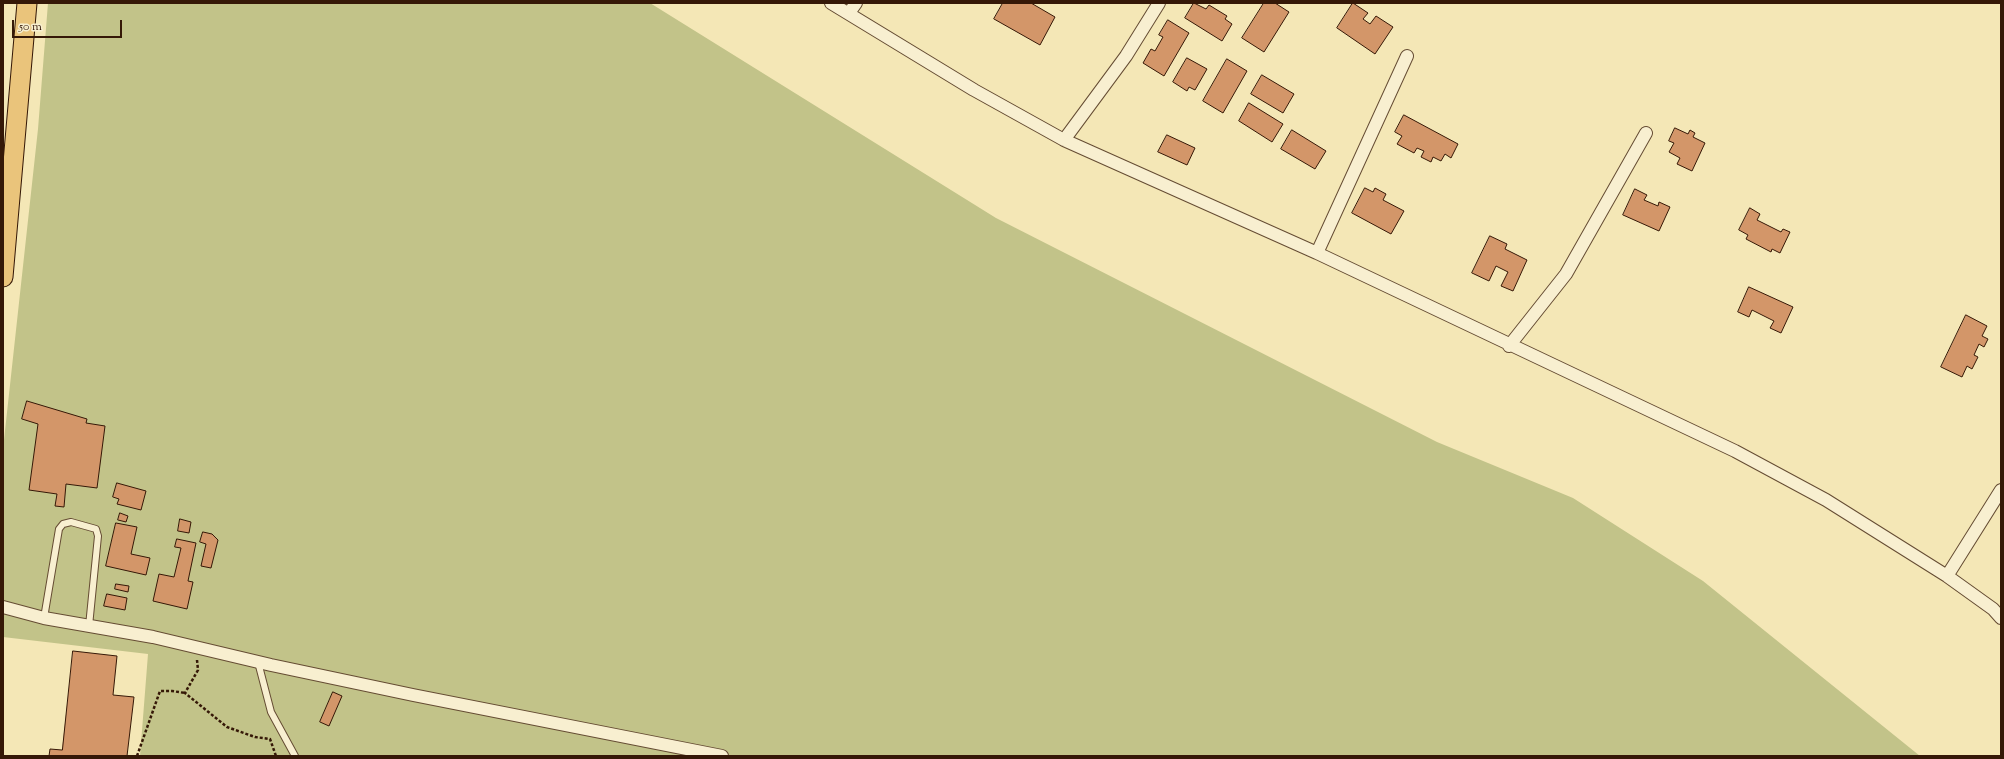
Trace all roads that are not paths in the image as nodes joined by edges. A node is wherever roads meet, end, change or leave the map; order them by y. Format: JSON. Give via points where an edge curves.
{"nodes":[{"id":1,"x":27,"y":3,"type":"edge"},
{"id":2,"x":831,"y":3,"type":"edge"},
{"id":3,"x":1159,"y":3,"type":"edge"},
{"id":4,"x":852,"y":8,"type":"edge"},
{"id":5,"x":1407,"y":56,"type":"dead end"},
{"id":6,"x":1646,"y":133,"type":"dead end"},
{"id":7,"x":1064,"y":140,"type":"junction"},
{"id":8,"x":1316,"y":253,"type":"junction"},
{"id":9,"x":3,"y":277,"type":"edge"},
{"id":10,"x":1509,"y":346,"type":"junction"},
{"id":11,"x":2001,"y":490,"type":"edge"},
{"id":12,"x":1947,"y":576,"type":"junction"},
{"id":13,"x":3,"y":607,"type":"edge"},
{"id":14,"x":44,"y":618,"type":"junction"},
{"id":15,"x":2001,"y":618,"type":"edge"},
{"id":16,"x":89,"y":626,"type":"junction"},
{"id":17,"x":258,"y":662,"type":"junction"},
{"id":18,"x":295,"y":756,"type":"edge"},
{"id":19,"x":722,"y":756,"type":"edge"}],
"edges":[{"from":1,"to":9,"type":"highway"},
{"from":2,"to":4,"type":"street"},
{"from":3,"to":7,"type":"street","via":[[1126,56]]},
{"from":4,"to":7,"type":"street","via":[[974,90]]},
{"from":5,"to":8,"type":"street"},
{"from":6,"to":10,"type":"street","via":[[1566,274]]},
{"from":7,"to":8,"type":"street"},
{"from":8,"to":10,"type":"street"},
{"from":10,"to":12,"type":"street","via":[[1735,451],[1826,500]]},
{"from":11,"to":12,"type":"street"},
{"from":12,"to":15,"type":"street","via":[[1993,609]]},
{"from":13,"to":14,"type":"street"},
{"from":14,"to":16,"type":"street"},
{"from":14,"to":16,"type":"lane","via":[[59,529],[63,524],[71,522],[96,529],[98,536]]},
{"from":16,"to":17,"type":"street","via":[[153,637]]},
{"from":17,"to":18,"type":"lane","via":[[271,712]]},
{"from":17,"to":19,"type":"street"}]}
